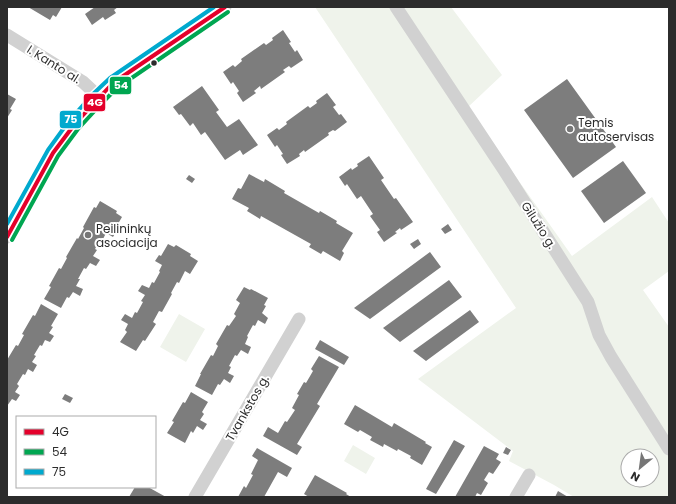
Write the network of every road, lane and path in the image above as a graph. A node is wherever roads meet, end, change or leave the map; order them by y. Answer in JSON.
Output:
{"nodes":[{"id":1,"x":225,"y":7,"type":"edge"},
{"id":2,"x":396,"y":7,"type":"edge"},
{"id":3,"x":7,"y":36,"type":"edge"},
{"id":4,"x":99,"y":97,"type":"junction"},
{"id":5,"x":7,"y":237,"type":"edge"},
{"id":6,"x":299,"y":319,"type":"dead end"},
{"id":7,"x":669,"y":450,"type":"edge"},
{"id":8,"x":529,"y":475,"type":"dead end"},
{"id":9,"x":195,"y":497,"type":"edge"},
{"id":10,"x":516,"y":497,"type":"edge"}],
"edges":[{"from":1,"to":4,"type":"street"},
{"from":2,"to":7,"type":"street","name":"Gilužio g."},
{"from":3,"to":4,"type":"street","name":"I. Kanto al."},
{"from":4,"to":5,"type":"street"},
{"from":6,"to":9,"type":"street","name":"Tvankstos g."},
{"from":8,"to":10,"type":"street"}]}
